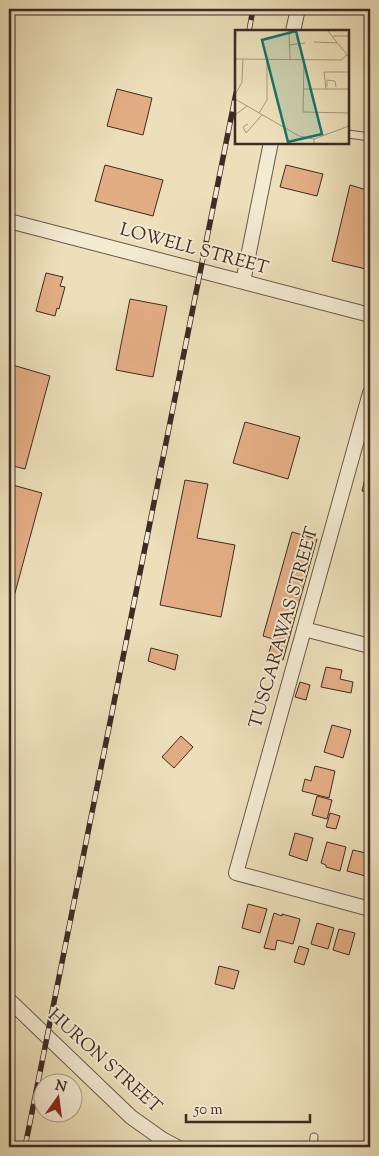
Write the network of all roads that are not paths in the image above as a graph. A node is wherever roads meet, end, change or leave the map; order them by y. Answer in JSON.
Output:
{"nodes":[{"id":1,"x":298,"y":9,"type":"edge"},
{"id":2,"x":293,"y":30,"type":"edge"},
{"id":3,"x":349,"y":134,"type":"edge"},
{"id":4,"x":370,"y":137,"type":"edge"},
{"id":5,"x":271,"y":144,"type":"edge"},
{"id":6,"x":9,"y":221,"type":"edge"},
{"id":7,"x":243,"y":282,"type":"junction"},
{"id":8,"x":370,"y":315,"type":"edge"},
{"id":9,"x":370,"y":393,"type":"edge"},
{"id":10,"x":304,"y":629,"type":"junction"},
{"id":11,"x":370,"y":646,"type":"edge"},
{"id":12,"x":370,"y":909,"type":"edge"},
{"id":13,"x":9,"y":1000,"type":"edge"},
{"id":14,"x":314,"y":1137,"type":"dead end"},
{"id":15,"x":159,"y":1143,"type":"edge"},
{"id":16,"x":177,"y":1147,"type":"edge"},
{"id":17,"x":314,"y":1147,"type":"edge"}],
"edges":[{"from":1,"to":2,"type":"street"},
{"from":3,"to":4,"type":"lane"},
{"from":5,"to":7,"type":"street"},
{"from":6,"to":7,"type":"street","name":"LOWELL STREET"},
{"from":7,"to":8,"type":"street","name":"LOWELL STREET"},
{"from":9,"to":10,"type":"street","name":"TUSCARAWAS STREET"},
{"from":10,"to":11,"type":"street"},
{"from":10,"to":12,"type":"street","name":"TUSCARAWAS STREET"},
{"from":13,"to":15,"type":"street","name":"HURON STREET"},
{"from":14,"to":17,"type":"lane"},
{"from":15,"to":16,"type":"street","name":"HURON STREET"}]}
